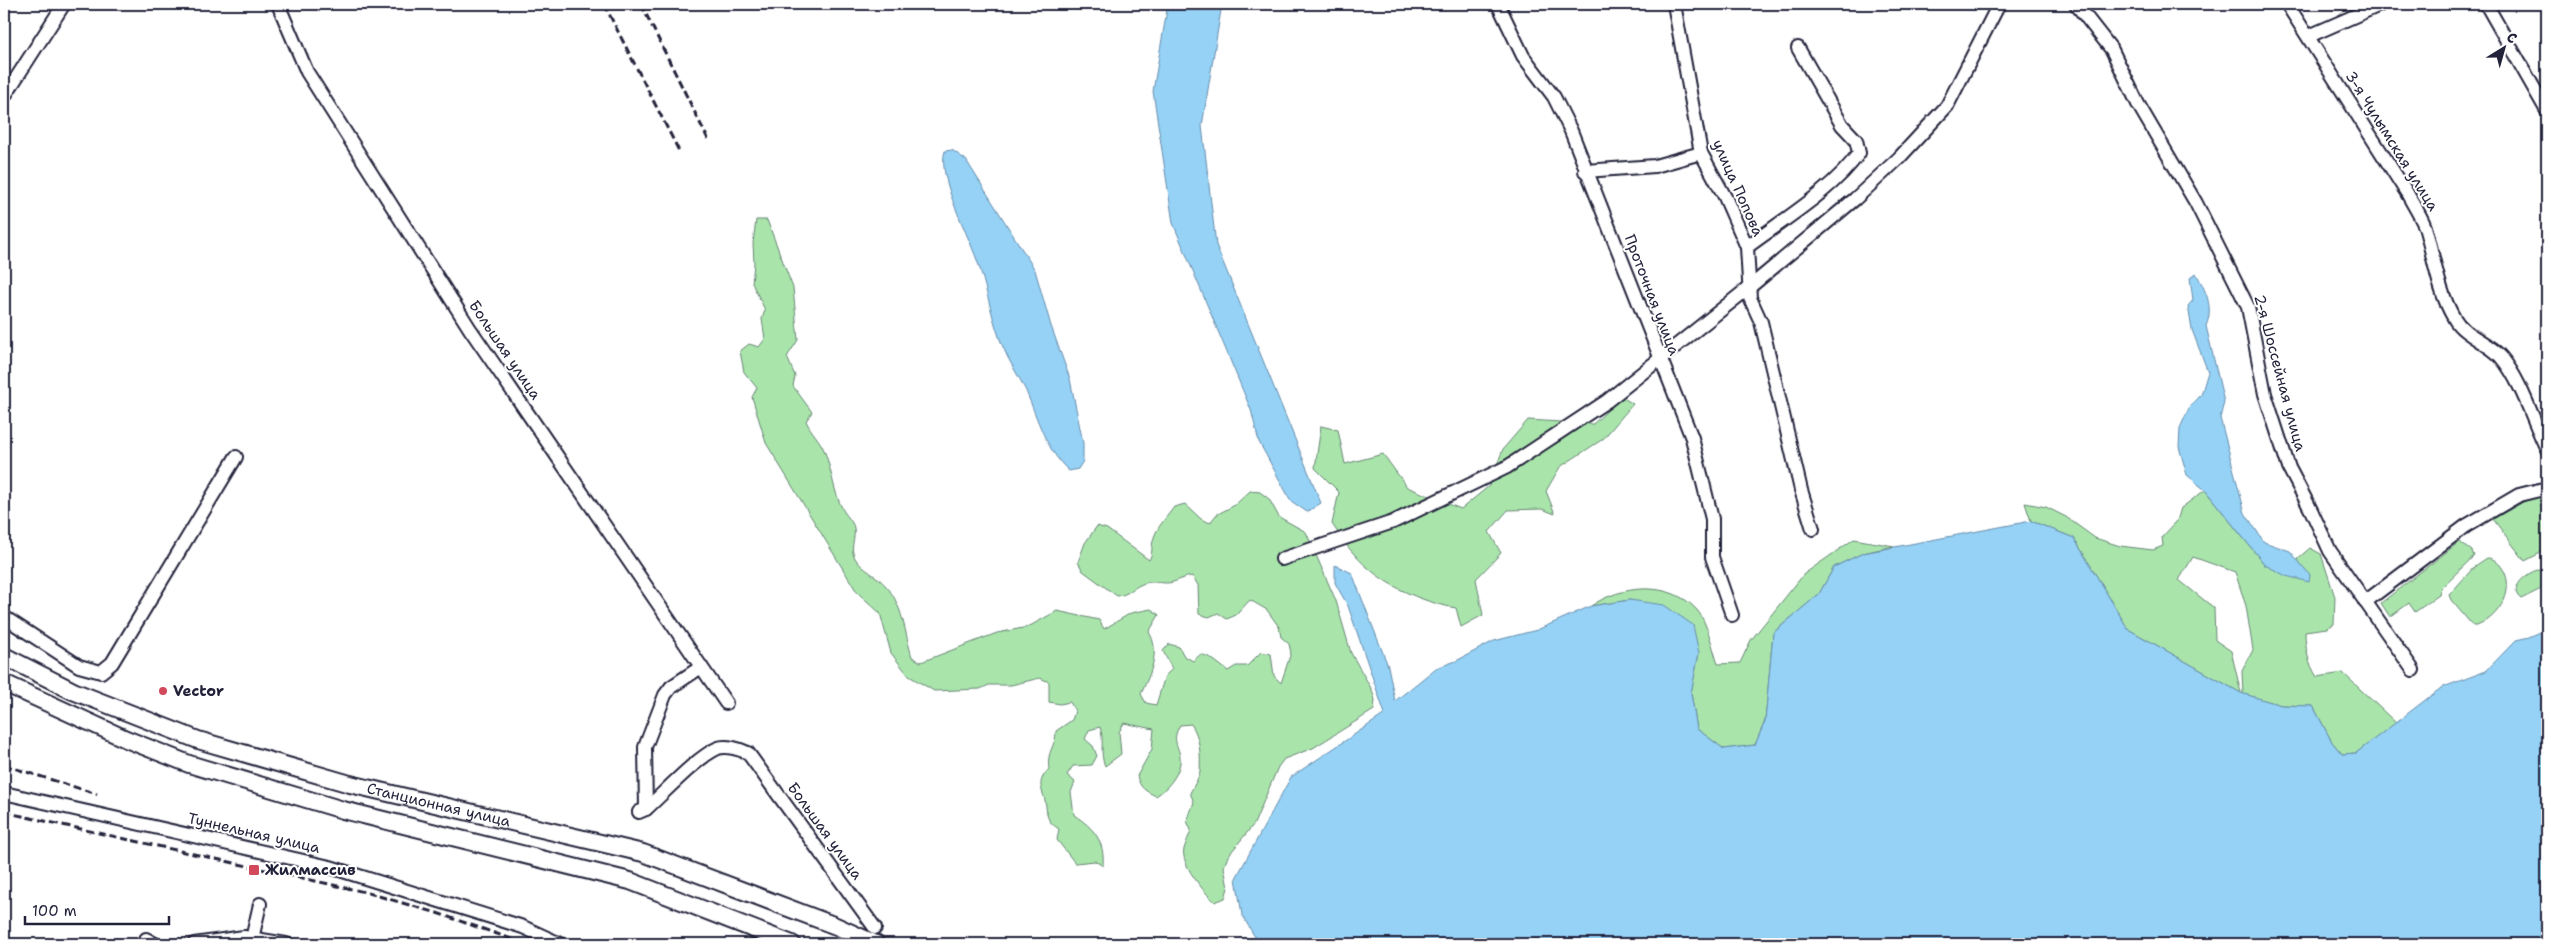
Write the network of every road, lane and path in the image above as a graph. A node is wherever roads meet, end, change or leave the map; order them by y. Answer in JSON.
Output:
{"nodes":[{"id":1,"x":64,"y":4,"type":"edge"},
{"id":2,"x":278,"y":4,"type":"edge"},
{"id":3,"x":1498,"y":4,"type":"edge"},
{"id":4,"x":1674,"y":4,"type":"edge"},
{"id":5,"x":1999,"y":4,"type":"edge"},
{"id":6,"x":2076,"y":4,"type":"edge"},
{"id":7,"x":2287,"y":4,"type":"edge"},
{"id":8,"x":2382,"y":4,"type":"edge"},
{"id":9,"x":2486,"y":4,"type":"edge"},
{"id":10,"x":2309,"y":36,"type":"junction"},
{"id":11,"x":1798,"y":48,"type":"dead end"},
{"id":12,"x":4,"y":97,"type":"edge"},
{"id":13,"x":2547,"y":111,"type":"edge"},
{"id":14,"x":1701,"y":153,"type":"junction"},
{"id":15,"x":1585,"y":171,"type":"junction"},
{"id":16,"x":1747,"y":247,"type":"junction"},
{"id":17,"x":1751,"y":286,"type":"junction"},
{"id":18,"x":1660,"y":359,"type":"junction"},
{"id":19,"x":2547,"y":449,"type":"edge"},
{"id":20,"x":236,"y":457,"type":"dead end"},
{"id":21,"x":2547,"y":488,"type":"edge"},
{"id":22,"x":1813,"y":529,"type":"dead end"},
{"id":23,"x":1282,"y":560,"type":"dead end"},
{"id":24,"x":2365,"y":602,"type":"junction"},
{"id":25,"x":1732,"y":615,"type":"dead end"},
{"id":26,"x":4,"y":617,"type":"edge"},
{"id":27,"x":4,"y":656,"type":"edge"},
{"id":28,"x":701,"y":667,"type":"junction"},
{"id":29,"x":2413,"y":670,"type":"dead end"},
{"id":30,"x":4,"y":683,"type":"edge"},
{"id":31,"x":726,"y":703,"type":"dead end"},
{"id":32,"x":4,"y":793,"type":"edge"},
{"id":33,"x":260,"y":904,"type":"dead end"},
{"id":34,"x":876,"y":936,"type":"edge"},
{"id":35,"x":252,"y":939,"type":"junction"},
{"id":36,"x":143,"y":944,"type":"edge"},
{"id":37,"x":155,"y":944,"type":"edge"},
{"id":38,"x":194,"y":944,"type":"edge"},
{"id":39,"x":286,"y":944,"type":"edge"},
{"id":40,"x":560,"y":944,"type":"edge"},
{"id":41,"x":792,"y":944,"type":"edge"}],
"edges":[{"from":1,"to":12,"type":"street"},
{"from":2,"to":28,"type":"street","name":"Большая улица"},
{"from":3,"to":15,"type":"street","name":"Проточная улица"},
{"from":4,"to":14,"type":"street","name":"улица Попова"},
{"from":5,"to":17,"type":"street"},
{"from":6,"to":24,"type":"street","name":"2-я Шоссейная улица"},
{"from":7,"to":10,"type":"street","name":"3-я Чулымская улица"},
{"from":8,"to":10,"type":"street"},
{"from":9,"to":13,"type":"street"},
{"from":10,"to":19,"type":"street","name":"3-я Чулымская улица"},
{"from":11,"to":16,"type":"street"},
{"from":14,"to":15,"type":"street"},
{"from":14,"to":16,"type":"street","name":"улица Попова"},
{"from":15,"to":18,"type":"street","name":"Проточная улица"},
{"from":16,"to":17,"type":"street","name":"улица Попова"},
{"from":17,"to":18,"type":"street"},
{"from":17,"to":22,"type":"street","name":"улица Попова"},
{"from":18,"to":23,"type":"street"},
{"from":18,"to":25,"type":"street","name":"Проточная улица"},
{"from":20,"to":26,"type":"street"},
{"from":21,"to":24,"type":"street"},
{"from":24,"to":29,"type":"street","name":"2-я Шоссейная улица"},
{"from":27,"to":34,"type":"main road","name":"Станционная улица"},
{"from":28,"to":31,"type":"street","name":"Большая улица"},
{"from":28,"to":34,"type":"street","name":"Большая улица"},
{"from":30,"to":41,"type":"main road","name":"Станционная улица"},
{"from":32,"to":40,"type":"street","name":"Туннельная улица"},
{"from":33,"to":35,"type":"street"},
{"from":35,"to":38,"type":"street"},
{"from":35,"to":39,"type":"street"},
{"from":36,"to":37,"type":"street"}]}
